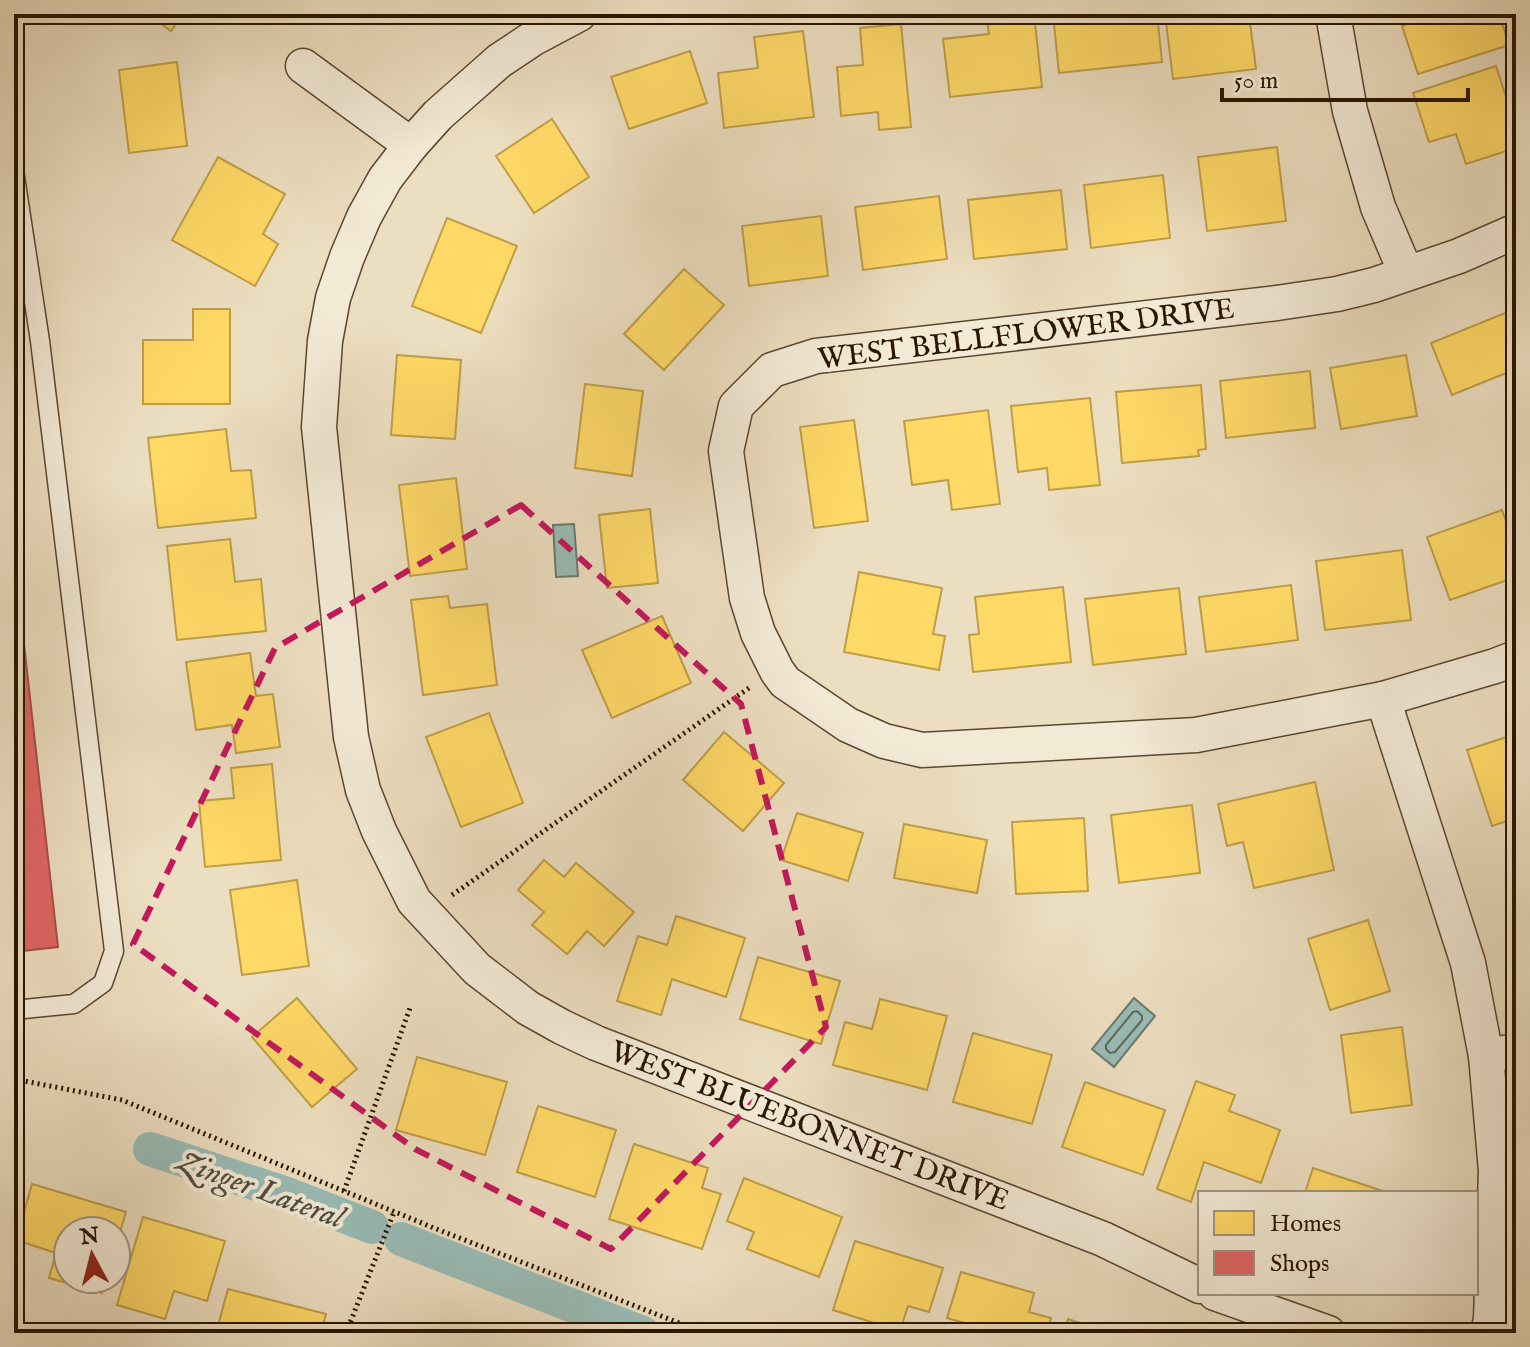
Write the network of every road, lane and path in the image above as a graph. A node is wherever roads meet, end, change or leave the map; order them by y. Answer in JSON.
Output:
{"nodes":[{"id":1,"x":579,"y":14,"type":"edge"},
{"id":2,"x":1333,"y":14,"type":"edge"},
{"id":3,"x":303,"y":66,"type":"dead end"},
{"id":4,"x":411,"y":145,"type":"junction"},
{"id":5,"x":14,"y":170,"type":"edge"},
{"id":6,"x":1516,"y":231,"type":"edge"},
{"id":7,"x":1406,"y":273,"type":"junction"},
{"id":8,"x":1516,"y":658,"type":"edge"},
{"id":9,"x":753,"y":685,"type":"dead end"},
{"id":10,"x":1383,"y":699,"type":"junction"},
{"id":11,"x":442,"y":916,"type":"junction"},
{"id":12,"x":410,"y":1008,"type":"dead end"},
{"id":13,"x":14,"y":1010,"type":"edge"},
{"id":14,"x":1501,"y":1054,"type":"edge"},
{"id":15,"x":14,"y":1079,"type":"edge"},
{"id":16,"x":344,"y":1191,"type":"junction"},
{"id":17,"x":394,"y":1212,"type":"junction"},
{"id":18,"x":1198,"y":1285,"type":"edge"},
{"id":19,"x":1221,"y":1295,"type":"edge"},
{"id":20,"x":346,"y":1333,"type":"edge"},
{"id":21,"x":705,"y":1333,"type":"edge"},
{"id":22,"x":1328,"y":1333,"type":"edge"},
{"id":23,"x":1488,"y":1333,"type":"edge"}],
"edges":[{"from":1,"to":4,"type":"street","name":"WEST BLUEBONNET DRIVE"},
{"from":2,"to":7,"type":"street"},
{"from":3,"to":4,"type":"street"},
{"from":4,"to":11,"type":"street","name":"WEST BLUEBONNET DRIVE"},
{"from":5,"to":13,"type":"lane"},
{"from":6,"to":7,"type":"street","name":"WEST BELLFLOWER DRIVE"},
{"from":7,"to":10,"type":"street","name":"WEST BELLFLOWER DRIVE"},
{"from":8,"to":10,"type":"street","name":"WEST BELLFLOWER DRIVE"},
{"from":9,"to":11,"type":"path"},
{"from":10,"to":14,"type":"street"},
{"from":11,"to":18,"type":"street","name":"WEST BLUEBONNET DRIVE"},
{"from":12,"to":16,"type":"path"},
{"from":14,"to":23,"type":"street"},
{"from":15,"to":16,"type":"path"},
{"from":16,"to":17,"type":"path"},
{"from":17,"to":20,"type":"path"},
{"from":17,"to":21,"type":"path"},
{"from":19,"to":22,"type":"street"}]}
